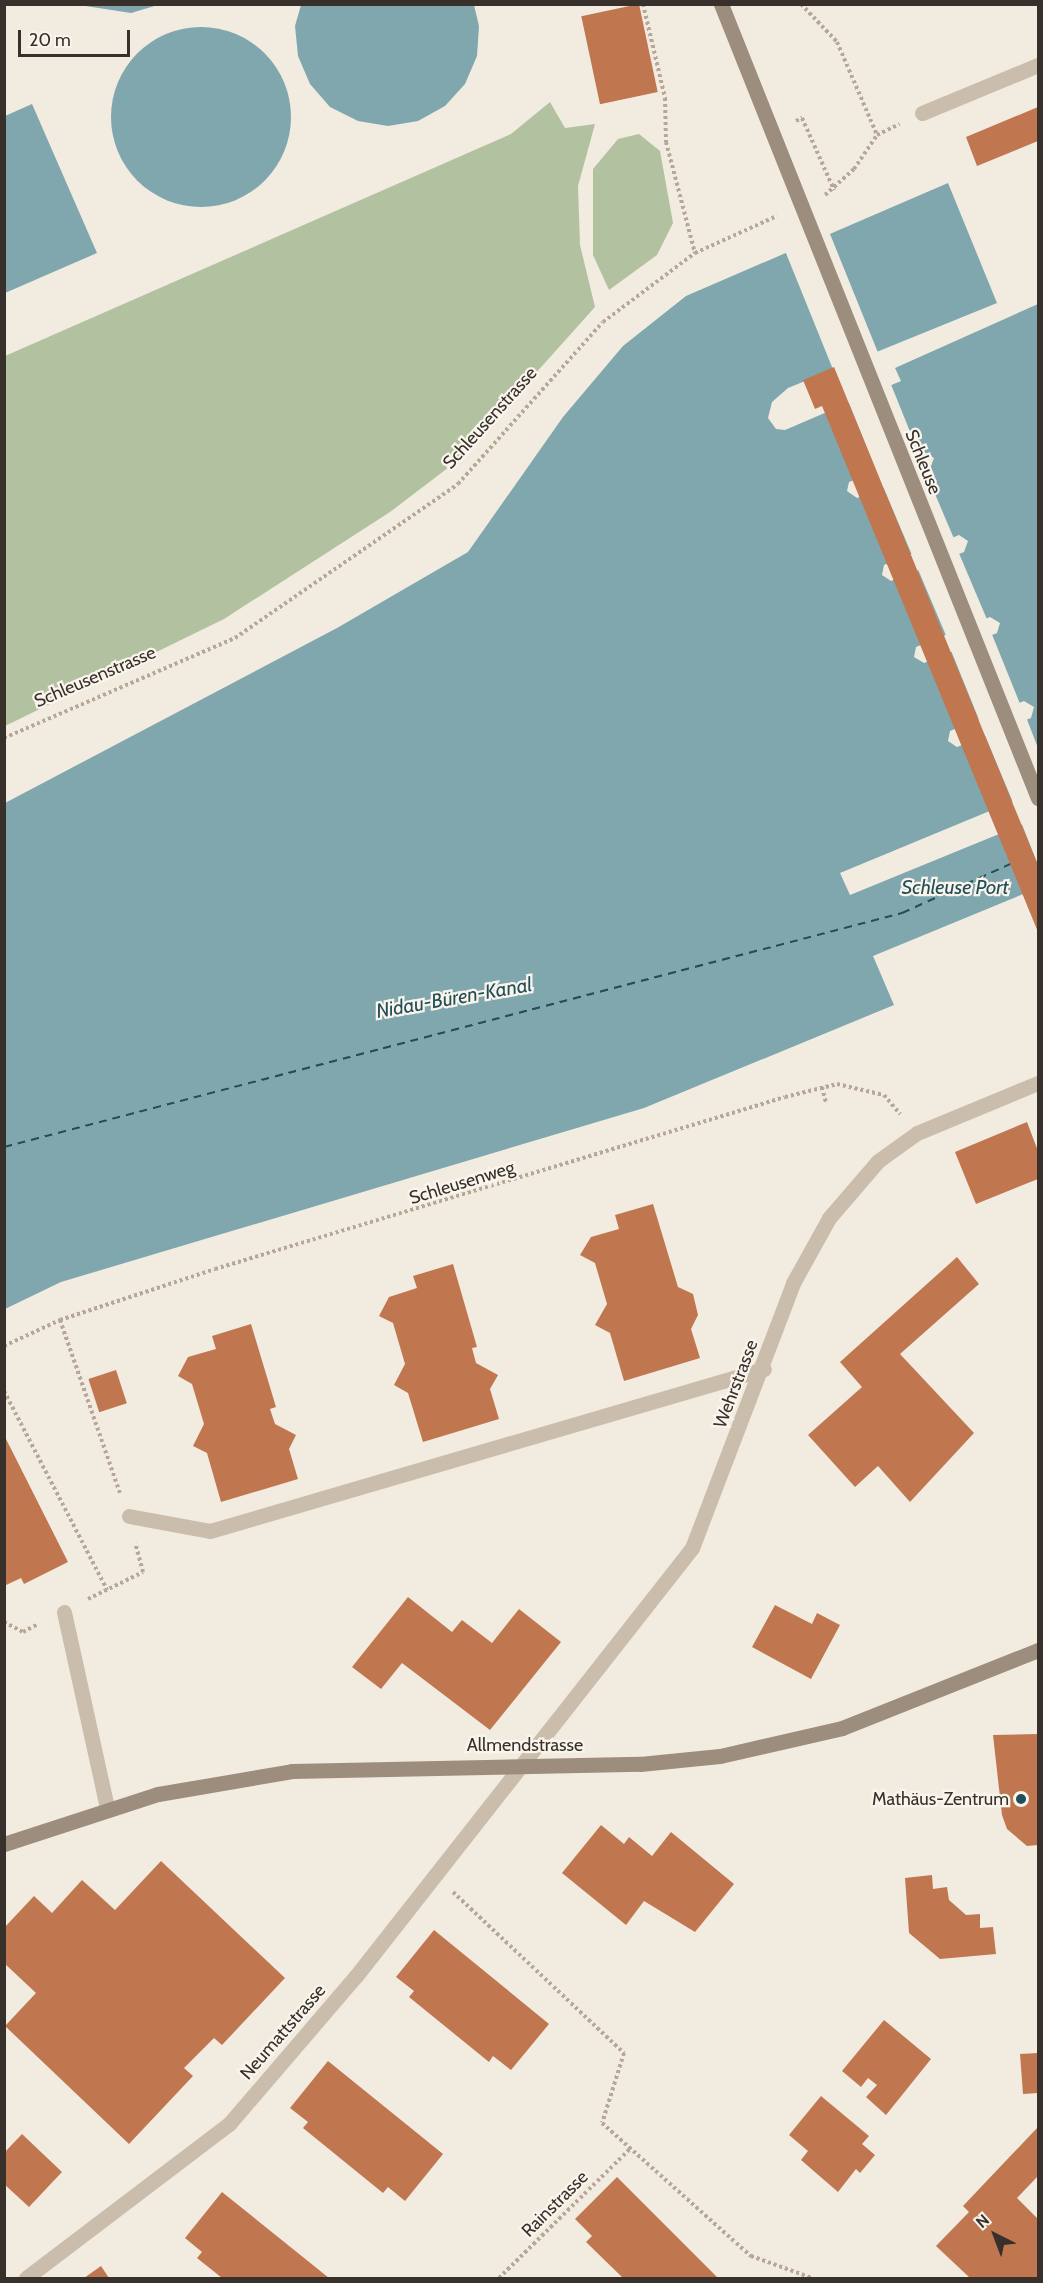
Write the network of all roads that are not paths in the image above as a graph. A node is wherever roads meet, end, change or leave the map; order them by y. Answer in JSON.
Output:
{"nodes":[{"id":1,"x":721,"y":4,"type":"edge"},
{"id":2,"x":1038,"y":64,"type":"edge"},
{"id":3,"x":922,"y":113,"type":"dead end"},
{"id":4,"x":1038,"y":798,"type":"edge"},
{"id":5,"x":1038,"y":1083,"type":"edge"},
{"id":6,"x":764,"y":1369,"type":"junction"},
{"id":7,"x":129,"y":1516,"type":"road end"},
{"id":8,"x":64,"y":1612,"type":"road end"},
{"id":9,"x":1038,"y":1650,"type":"edge"},
{"id":10,"x":524,"y":1763,"type":"junction"},
{"id":11,"x":107,"y":1808,"type":"junction"},
{"id":12,"x":4,"y":1844,"type":"edge"},
{"id":13,"x":26,"y":2278,"type":"edge"}],
"edges":[{"from":1,"to":4,"type":"main road","name":"Schleuse"},
{"from":2,"to":3,"type":"street"},
{"from":5,"to":6,"type":"street","name":"Wehrstrasse"},
{"from":6,"to":7,"type":"street"},
{"from":6,"to":10,"type":"street","name":"Wehrstrasse"},
{"from":8,"to":11,"type":"street"},
{"from":9,"to":10,"type":"main road","name":"Allmendstrasse"},
{"from":10,"to":11,"type":"main road","name":"Allmendstrasse"},
{"from":10,"to":13,"type":"street","name":"Neumattstrasse"},
{"from":11,"to":12,"type":"main road","name":"Allmendstrasse"}]}
